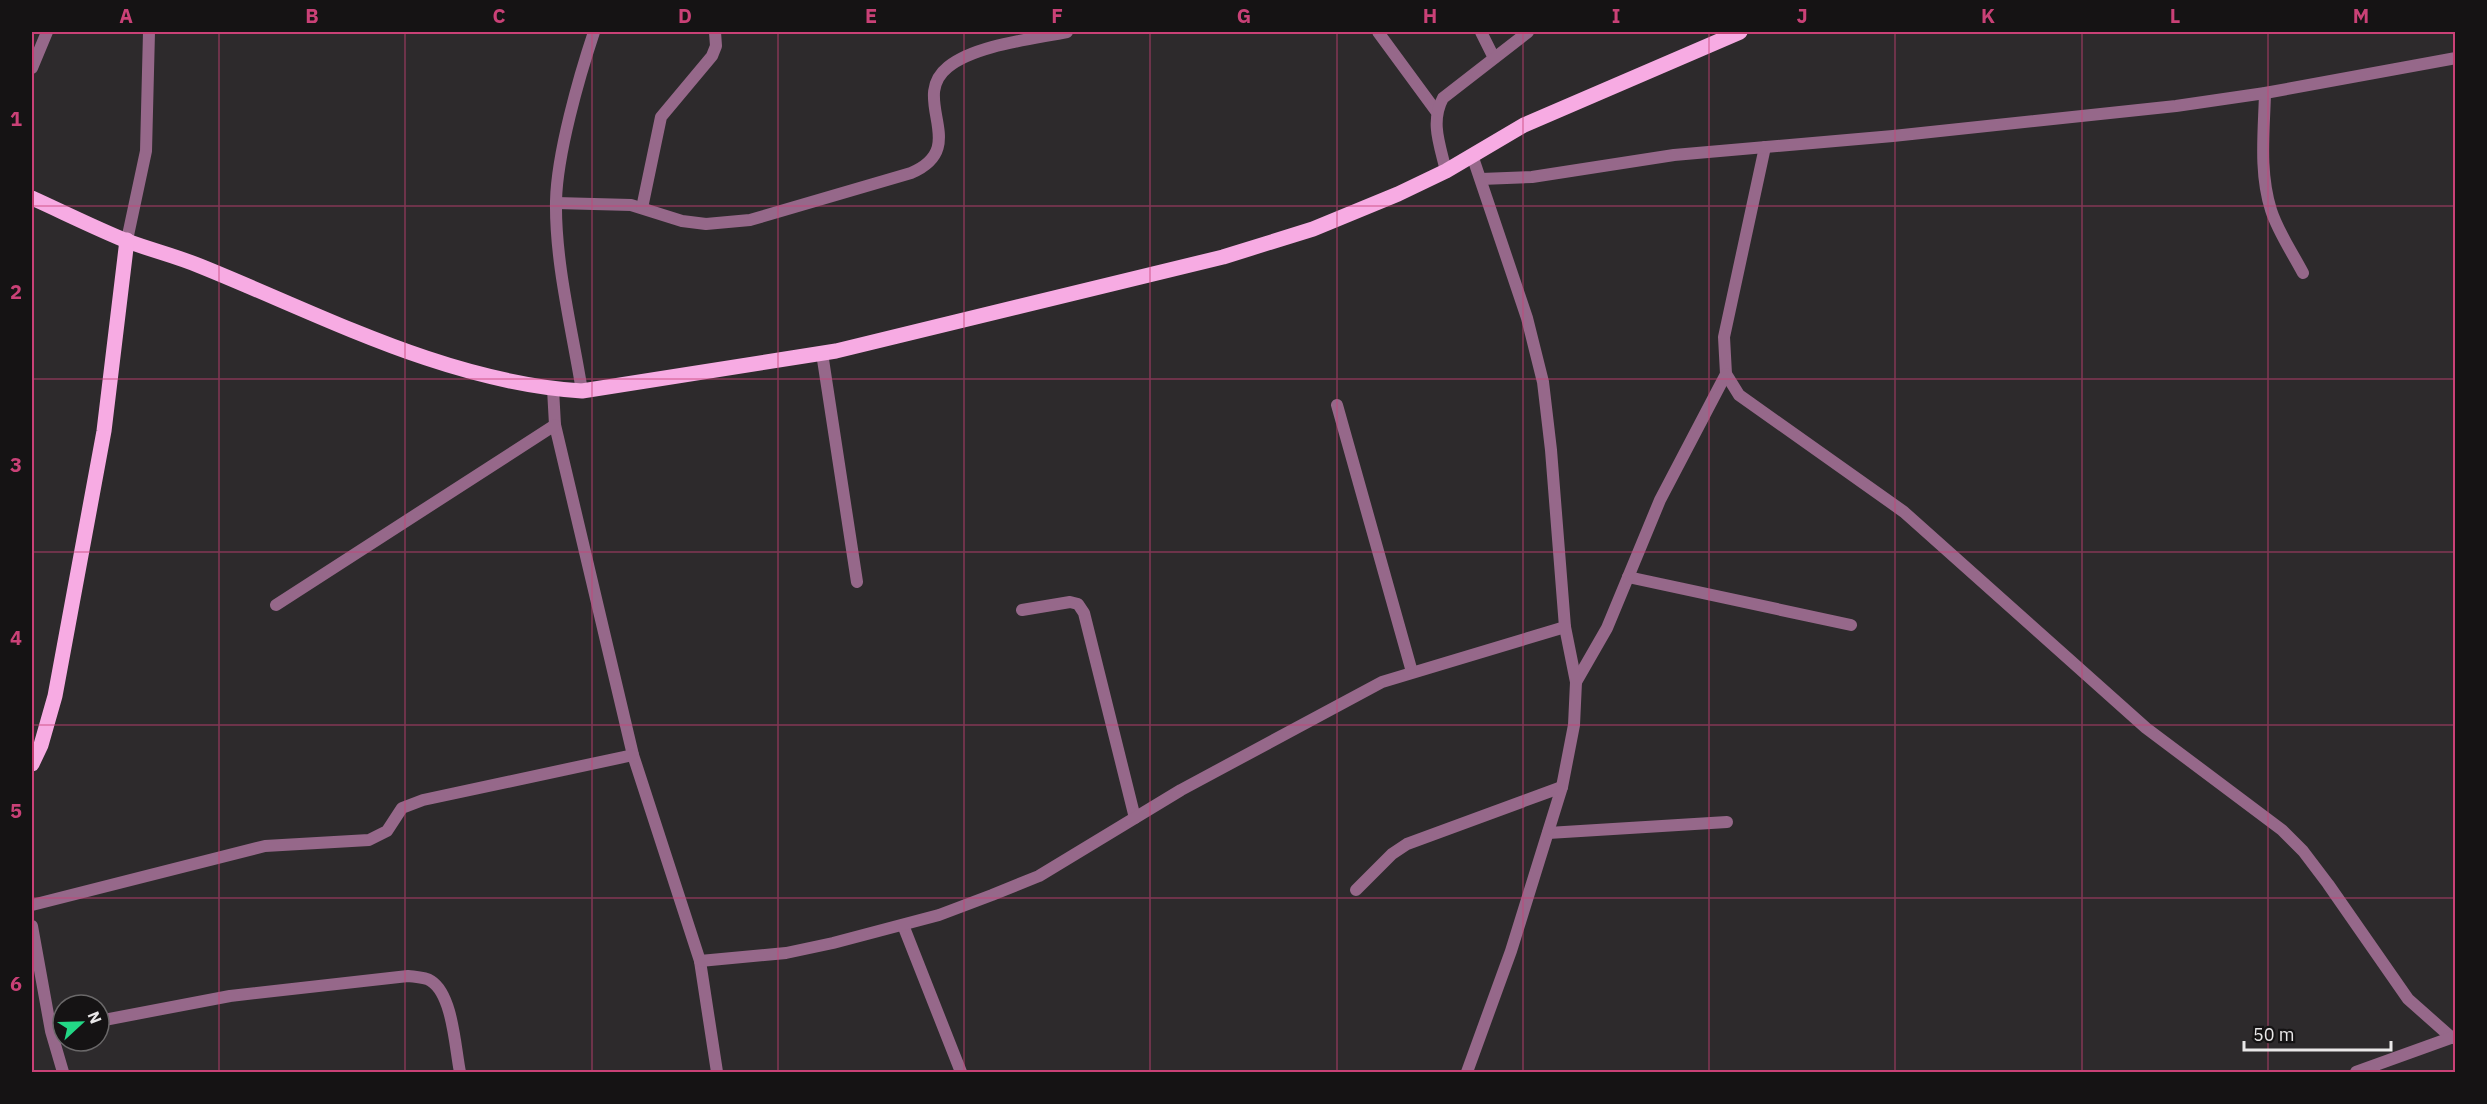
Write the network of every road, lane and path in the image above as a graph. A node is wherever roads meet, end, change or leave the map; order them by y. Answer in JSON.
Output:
{"nodes":[{"id":1,"x":46,"y":32,"type":"edge"},
{"id":2,"x":149,"y":32,"type":"edge"},
{"id":3,"x":594,"y":32,"type":"edge"},
{"id":4,"x":715,"y":32,"type":"edge"},
{"id":5,"x":1067,"y":32,"type":"edge"},
{"id":6,"x":1377,"y":32,"type":"edge"},
{"id":7,"x":1480,"y":32,"type":"edge"},
{"id":8,"x":1528,"y":32,"type":"edge"},
{"id":9,"x":1740,"y":32,"type":"edge"},
{"id":10,"x":1494,"y":58,"type":"junction"},
{"id":11,"x":2456,"y":58,"type":"edge"},
{"id":12,"x":32,"y":68,"type":"edge"},
{"id":13,"x":2265,"y":93,"type":"junction"},
{"id":14,"x":1436,"y":111,"type":"junction"},
{"id":15,"x":1765,"y":147,"type":"junction"},
{"id":16,"x":1472,"y":156,"type":"junction"},
{"id":17,"x":1446,"y":171,"type":"junction"},
{"id":18,"x":1481,"y":179,"type":"junction"},
{"id":19,"x":32,"y":198,"type":"edge"},
{"id":20,"x":556,"y":202,"type":"junction"},
{"id":21,"x":642,"y":208,"type":"junction"},
{"id":22,"x":127,"y":240,"type":"junction"},
{"id":23,"x":2303,"y":273,"type":"dead end"},
{"id":24,"x":822,"y":353,"type":"junction"},
{"id":25,"x":1726,"y":374,"type":"junction"},
{"id":26,"x":553,"y":389,"type":"junction"},
{"id":27,"x":582,"y":391,"type":"junction"},
{"id":28,"x":1337,"y":405,"type":"dead end"},
{"id":29,"x":555,"y":425,"type":"junction"},
{"id":30,"x":1628,"y":577,"type":"junction"},
{"id":31,"x":857,"y":582,"type":"dead end"},
{"id":32,"x":276,"y":605,"type":"dead end"},
{"id":33,"x":1022,"y":610,"type":"dead end"},
{"id":34,"x":1851,"y":625,"type":"dead end"},
{"id":35,"x":1565,"y":627,"type":"junction"},
{"id":36,"x":1412,"y":672,"type":"junction"},
{"id":37,"x":1576,"y":682,"type":"junction"},
{"id":38,"x":633,"y":755,"type":"junction"},
{"id":39,"x":32,"y":764,"type":"edge"},
{"id":40,"x":1562,"y":787,"type":"junction"},
{"id":41,"x":1135,"y":818,"type":"junction"},
{"id":42,"x":1727,"y":822,"type":"dead end"},
{"id":43,"x":1548,"y":833,"type":"junction"},
{"id":44,"x":1356,"y":890,"type":"dead end"},
{"id":45,"x":32,"y":905,"type":"edge"},
{"id":46,"x":903,"y":925,"type":"junction"},
{"id":47,"x":32,"y":926,"type":"edge"},
{"id":48,"x":700,"y":961,"type":"junction"},
{"id":49,"x":51,"y":1004,"type":"edge"},
{"id":50,"x":111,"y":1019,"type":"edge"},
{"id":51,"x":2454,"y":1037,"type":"edge"},
{"id":52,"x":60,"y":1053,"type":"edge"},
{"id":53,"x":63,"y":1072,"type":"edge"},
{"id":54,"x":460,"y":1072,"type":"edge"},
{"id":55,"x":717,"y":1072,"type":"edge"},
{"id":56,"x":961,"y":1072,"type":"edge"},
{"id":57,"x":1467,"y":1072,"type":"edge"},
{"id":58,"x":2356,"y":1072,"type":"edge"}],
"edges":[{"from":1,"to":12,"type":"street"},
{"from":2,"to":22,"type":"street"},
{"from":3,"to":20,"type":"street"},
{"from":4,"to":21,"type":"street"},
{"from":5,"to":21,"type":"street"},
{"from":6,"to":14,"type":"street"},
{"from":7,"to":10,"type":"street"},
{"from":8,"to":10,"type":"street"},
{"from":9,"to":16,"type":"main road"},
{"from":10,"to":14,"type":"street"},
{"from":11,"to":13,"type":"street"},
{"from":13,"to":15,"type":"street"},
{"from":13,"to":23,"type":"street"},
{"from":14,"to":17,"type":"street"},
{"from":15,"to":18,"type":"street"},
{"from":15,"to":25,"type":"street"},
{"from":16,"to":17,"type":"main road"},
{"from":16,"to":18,"type":"street"},
{"from":17,"to":24,"type":"main road"},
{"from":18,"to":35,"type":"street"},
{"from":19,"to":22,"type":"main road"},
{"from":20,"to":21,"type":"street"},
{"from":20,"to":27,"type":"street"},
{"from":22,"to":26,"type":"main road"},
{"from":22,"to":39,"type":"main road"},
{"from":24,"to":27,"type":"main road"},
{"from":24,"to":31,"type":"street"},
{"from":25,"to":30,"type":"street"},
{"from":25,"to":51,"type":"street"},
{"from":26,"to":27,"type":"main road"},
{"from":26,"to":29,"type":"street"},
{"from":28,"to":36,"type":"street"},
{"from":29,"to":32,"type":"street"},
{"from":29,"to":38,"type":"street"},
{"from":30,"to":34,"type":"street"},
{"from":30,"to":37,"type":"street"},
{"from":33,"to":41,"type":"street"},
{"from":35,"to":36,"type":"street"},
{"from":35,"to":37,"type":"street"},
{"from":36,"to":41,"type":"street"},
{"from":37,"to":40,"type":"street"},
{"from":38,"to":45,"type":"street"},
{"from":38,"to":48,"type":"street"},
{"from":40,"to":43,"type":"street"},
{"from":40,"to":44,"type":"street"},
{"from":41,"to":46,"type":"street"},
{"from":42,"to":43,"type":"street"},
{"from":43,"to":57,"type":"street"},
{"from":46,"to":48,"type":"street"},
{"from":46,"to":56,"type":"street"},
{"from":47,"to":49,"type":"street"},
{"from":48,"to":55,"type":"street"},
{"from":50,"to":54,"type":"street"},
{"from":51,"to":58,"type":"street"},
{"from":52,"to":53,"type":"street"}]}
